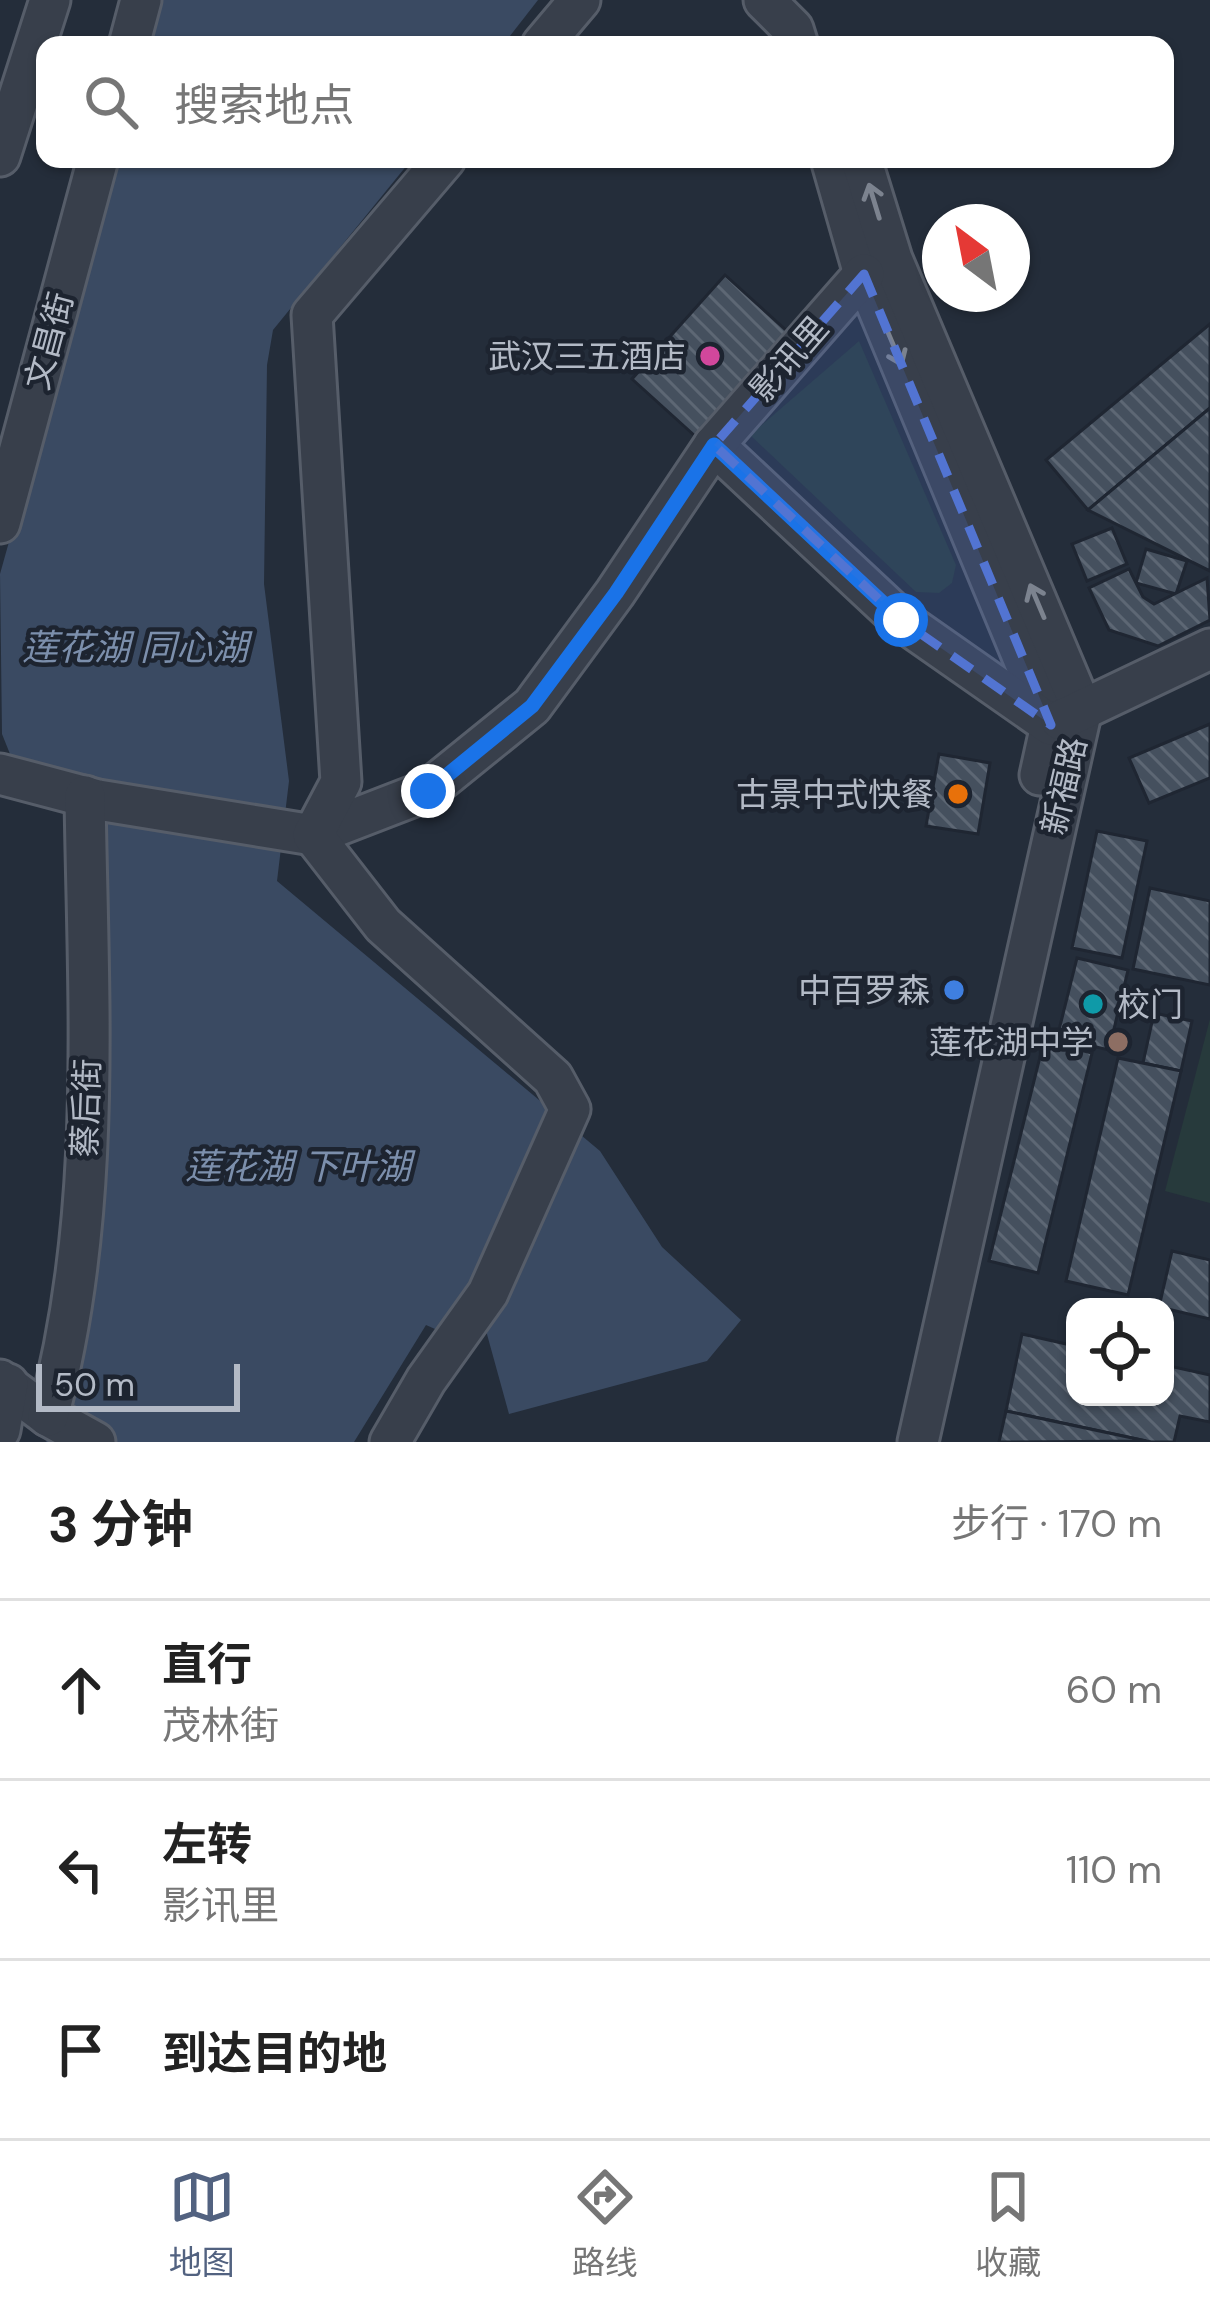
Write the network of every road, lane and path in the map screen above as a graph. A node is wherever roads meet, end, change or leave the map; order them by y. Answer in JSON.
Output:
{"nodes":[{"id":1,"x":50,"y":0,"type":"edge"},
{"id":2,"x":141,"y":0,"type":"edge"},
{"id":3,"x":580,"y":0,"type":"edge"},
{"id":4,"x":764,"y":0,"type":"edge"},
{"id":5,"x":795,"y":0,"type":"edge"},
{"id":6,"x":38,"y":36,"type":"edge"},
{"id":7,"x":131,"y":36,"type":"edge"},
{"id":8,"x":550,"y":36,"type":"edge"},
{"id":9,"x":795,"y":36,"type":"edge"},
{"id":10,"x":823,"y":36,"type":"edge"},
{"id":11,"x":36,"y":44,"type":"edge"},
{"id":12,"x":0,"y":156,"type":"edge"},
{"id":13,"x":96,"y":168,"type":"edge"},
{"id":14,"x":437,"y":168,"type":"edge"},
{"id":15,"x":834,"y":168,"type":"edge"},
{"id":16,"x":864,"y":168,"type":"edge"},
{"id":17,"x":864,"y":274,"type":"junction"},
{"id":18,"x":714,"y":445,"type":"junction"},
{"id":19,"x":0,"y":524,"type":"edge"},
{"id":20,"x":1210,"y":650,"type":"edge"},
{"id":21,"x":1067,"y":717,"type":"junction"},
{"id":22,"x":0,"y":774,"type":"edge"},
{"id":23,"x":91,"y":798,"type":"junction"},
{"id":24,"x":313,"y":835,"type":"junction"},
{"id":25,"x":4,"y":1382,"type":"edge"},
{"id":26,"x":48,"y":1417,"type":"junction"},
{"id":27,"x":0,"y":1430,"type":"edge"},
{"id":28,"x":95,"y":1442,"type":"edge"},
{"id":29,"x":390,"y":1442,"type":"edge"},
{"id":30,"x":893,"y":1442,"type":"edge"},
{"id":31,"x":918,"y":1442,"type":"edge"}],
"edges":[{"from":1,"to":6,"type":"street"},
{"from":2,"to":7,"type":"street"},
{"from":3,"to":8,"type":"street"},
{"from":4,"to":9,"type":"street"},
{"from":5,"to":10,"type":"street"},
{"from":11,"to":12,"type":"street"},
{"from":13,"to":19,"type":"street","name":"文昌街"},
{"from":14,"to":24,"type":"street"},
{"from":15,"to":17,"type":"street","name":"新福路"},
{"from":21,"to":16,"type":"street","name":"新福路","one_way":true},
{"from":17,"to":18,"type":"street","name":"影讯里"},
{"from":17,"to":21,"type":"street","name":"新福路","one_way":true},
{"from":18,"to":21,"type":"street"},
{"from":18,"to":24,"type":"street","name":"影讯里"},
{"from":20,"to":21,"type":"street"},
{"from":21,"to":30,"type":"street","name":"新福路"},
{"from":21,"to":31,"type":"street","name":"新福路"},
{"from":22,"to":23,"type":"street"},
{"from":23,"to":24,"type":"street"},
{"from":23,"to":26,"type":"street","name":"蔡后街"},
{"from":24,"to":29,"type":"street"},
{"from":25,"to":26,"type":"street"},
{"from":25,"to":27,"type":"street"},
{"from":26,"to":28,"type":"street"}]}
